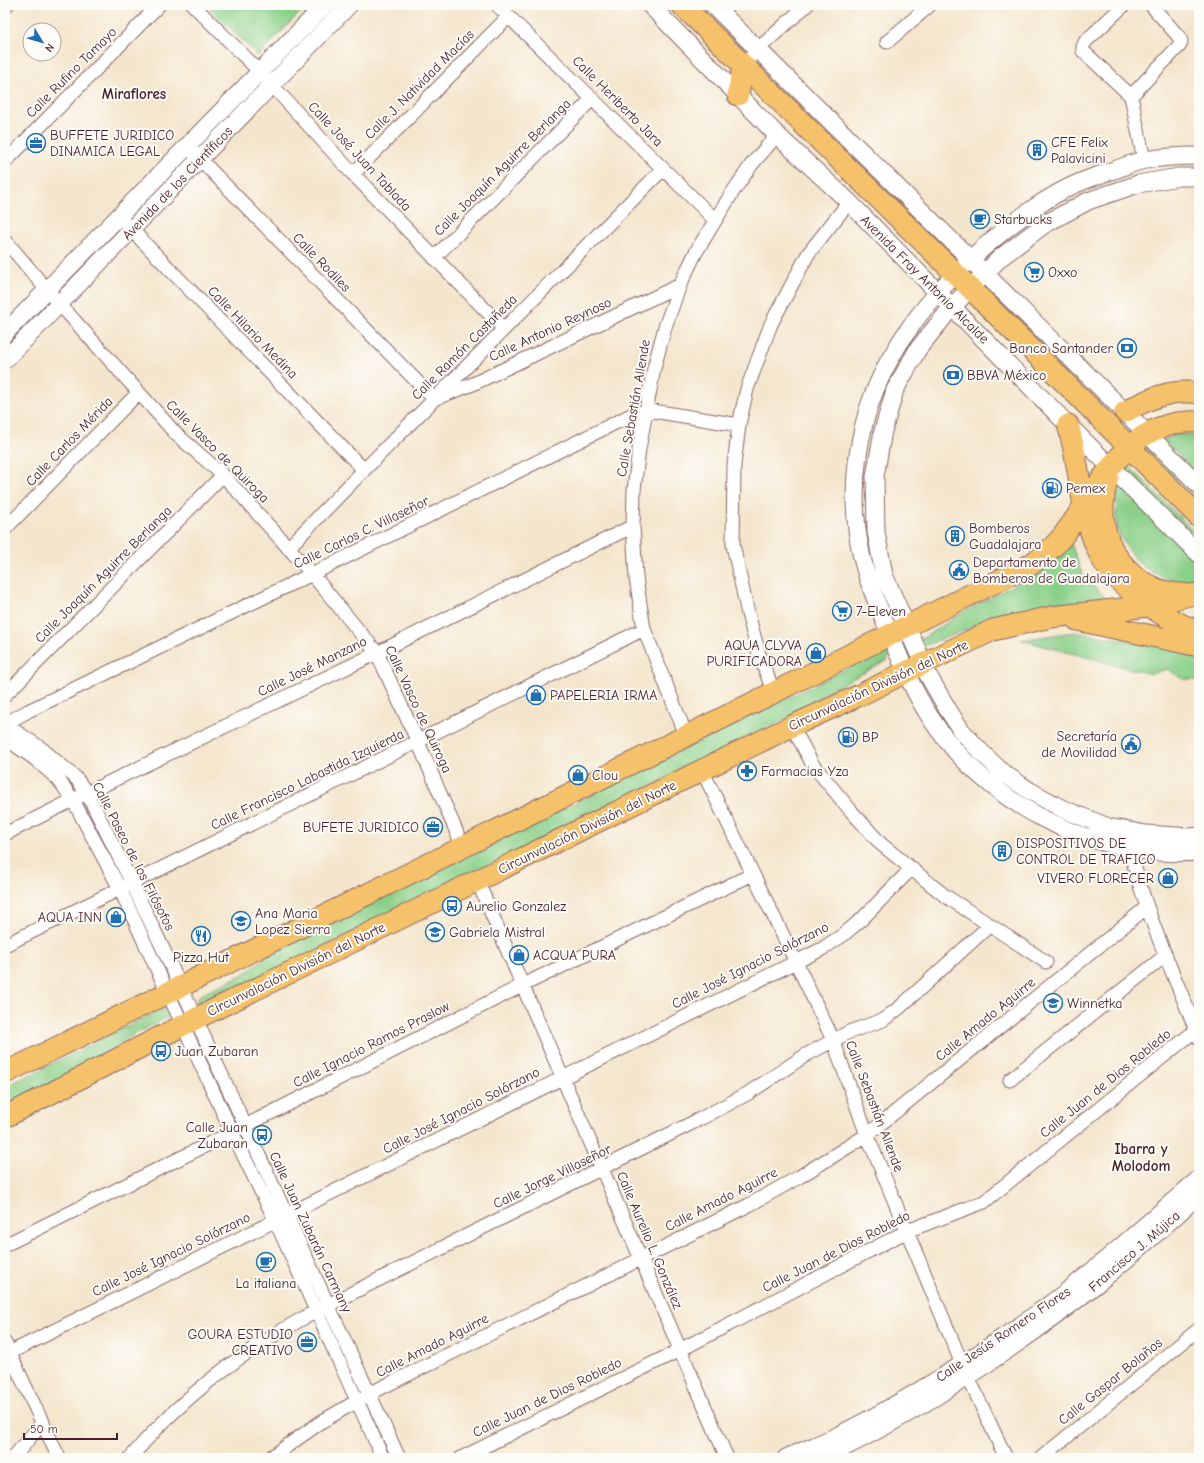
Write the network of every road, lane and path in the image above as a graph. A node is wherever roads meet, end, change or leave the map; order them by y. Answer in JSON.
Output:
{"nodes":[{"id":1,"x":7,"y":5,"type":"edge"},
{"id":2,"x":159,"y":5,"type":"edge"},
{"id":3,"x":192,"y":5,"type":"edge"},
{"id":4,"x":325,"y":5,"type":"edge"},
{"id":5,"x":349,"y":5,"type":"edge"},
{"id":6,"x":498,"y":5,"type":"edge"},
{"id":7,"x":650,"y":5,"type":"edge"},
{"id":8,"x":682,"y":5,"type":"edge"},
{"id":9,"x":713,"y":5,"type":"edge"},
{"id":10,"x":807,"y":5,"type":"edge"},
{"id":11,"x":930,"y":5,"type":"edge"},
{"id":12,"x":1124,"y":5,"type":"edge"},
{"id":13,"x":1151,"y":5,"type":"edge"},
{"id":14,"x":5,"y":7,"type":"edge"},
{"id":15,"x":509,"y":16,"type":"junction"},
{"id":16,"x":887,"y":42,"type":"dead end"},
{"id":17,"x":758,"y":49,"type":"junction"},
{"id":18,"x":744,"y":66,"type":"junction"},
{"id":19,"x":260,"y":72,"type":"junction"},
{"id":20,"x":272,"y":86,"type":"junction"},
{"id":21,"x":738,"y":95,"type":"junction"},
{"id":22,"x":1131,"y":96,"type":"junction"},
{"id":23,"x":592,"y":99,"type":"junction"},
{"id":24,"x":777,"y":135,"type":"junction"},
{"id":25,"x":187,"y":146,"type":"junction"},
{"id":26,"x":1199,"y":156,"type":"edge"},
{"id":27,"x":200,"y":159,"type":"junction"},
{"id":28,"x":1144,"y":160,"type":"junction"},
{"id":29,"x":5,"y":162,"type":"edge"},
{"id":30,"x":663,"y":169,"type":"junction"},
{"id":31,"x":353,"y":174,"type":"junction"},
{"id":32,"x":1199,"y":177,"type":"edge"},
{"id":33,"x":848,"y":202,"type":"junction"},
{"id":34,"x":119,"y":217,"type":"junction"},
{"id":35,"x":715,"y":220,"type":"junction"},
{"id":36,"x":132,"y":230,"type":"junction"},
{"id":37,"x":5,"y":240,"type":"edge"},
{"id":38,"x":434,"y":258,"type":"junction"},
{"id":39,"x":970,"y":259,"type":"junction"},
{"id":40,"x":985,"y":273,"type":"junction"},
{"id":41,"x":963,"y":281,"type":"junction"},
{"id":42,"x":680,"y":285,"type":"junction"},
{"id":43,"x":47,"y":290,"type":"junction"},
{"id":44,"x":938,"y":292,"type":"junction"},
{"id":45,"x":60,"y":304,"type":"junction"},
{"id":46,"x":952,"y":307,"type":"junction"},
{"id":47,"x":504,"y":329,"type":"junction"},
{"id":48,"x":5,"y":333,"type":"edge"},
{"id":49,"x":5,"y":360,"type":"edge"},
{"id":50,"x":138,"y":393,"type":"junction"},
{"id":51,"x":1199,"y":393,"type":"edge"},
{"id":52,"x":434,"y":399,"type":"junction"},
{"id":53,"x":647,"y":410,"type":"junction"},
{"id":54,"x":1125,"y":412,"type":"junction"},
{"id":55,"x":1195,"y":420,"type":"edge"},
{"id":56,"x":739,"y":425,"type":"junction"},
{"id":57,"x":1068,"y":425,"type":"junction"},
{"id":58,"x":1147,"y":433,"type":"junction"},
{"id":59,"x":1128,"y":447,"type":"junction"},
{"id":60,"x":1111,"y":467,"type":"junction"},
{"id":61,"x":364,"y":470,"type":"junction"},
{"id":62,"x":223,"y":476,"type":"junction"},
{"id":63,"x":1199,"y":485,"type":"edge"},
{"id":64,"x":1085,"y":505,"type":"junction"},
{"id":65,"x":1199,"y":517,"type":"edge"},
{"id":66,"x":633,"y":526,"type":"junction"},
{"id":67,"x":5,"y":529,"type":"edge"},
{"id":68,"x":288,"y":548,"type":"junction"},
{"id":69,"x":1199,"y":554,"type":"edge"},
{"id":70,"x":312,"y":574,"type":"junction"},
{"id":71,"x":1194,"y":594,"type":"edge"},
{"id":72,"x":1148,"y":606,"type":"junction"},
{"id":73,"x":1059,"y":616,"type":"junction"},
{"id":74,"x":644,"y":629,"type":"junction"},
{"id":75,"x":1199,"y":630,"type":"edge"},
{"id":76,"x":899,"y":631,"type":"junction"},
{"id":77,"x":1199,"y":646,"type":"edge"},
{"id":78,"x":377,"y":653,"type":"junction"},
{"id":79,"x":915,"y":668,"type":"junction"},
{"id":80,"x":774,"y":693,"type":"junction"},
{"id":81,"x":5,"y":695,"type":"edge"},
{"id":82,"x":5,"y":724,"type":"edge"},
{"id":83,"x":792,"y":726,"type":"junction"},
{"id":84,"x":686,"y":735,"type":"junction"},
{"id":85,"x":5,"y":738,"type":"edge"},
{"id":86,"x":418,"y":742,"type":"junction"},
{"id":87,"x":702,"y":770,"type":"junction"},
{"id":88,"x":87,"y":792,"type":"junction"},
{"id":89,"x":73,"y":800,"type":"junction"},
{"id":90,"x":5,"y":834,"type":"edge"},
{"id":91,"x":1199,"y":836,"type":"edge"},
{"id":92,"x":463,"y":848,"type":"junction"},
{"id":93,"x":1130,"y":849,"type":"junction"},
{"id":94,"x":1199,"y":852,"type":"edge"},
{"id":95,"x":912,"y":868,"type":"junction"},
{"id":96,"x":753,"y":874,"type":"junction"},
{"id":97,"x":477,"y":880,"type":"junction"},
{"id":98,"x":132,"y":884,"type":"junction"},
{"id":99,"x":120,"y":889,"type":"junction"},
{"id":100,"x":1147,"y":907,"type":"junction"},
{"id":101,"x":990,"y":925,"type":"junction"},
{"id":102,"x":5,"y":945,"type":"edge"},
{"id":103,"x":1166,"y":955,"type":"junction"},
{"id":104,"x":796,"y":962,"type":"junction"},
{"id":105,"x":1046,"y":962,"type":"dead end"},
{"id":106,"x":523,"y":985,"type":"junction"},
{"id":107,"x":175,"y":990,"type":"junction"},
{"id":108,"x":189,"y":1022,"type":"junction"},
{"id":109,"x":1197,"y":1034,"type":"edge"},
{"id":110,"x":833,"y":1040,"type":"junction"},
{"id":111,"x":5,"y":1073,"type":"edge"},
{"id":112,"x":562,"y":1077,"type":"junction"},
{"id":113,"x":1010,"y":1080,"type":"dead end"},
{"id":114,"x":5,"y":1117,"type":"edge"},
{"id":115,"x":245,"y":1126,"type":"junction"},
{"id":116,"x":232,"y":1132,"type":"junction"},
{"id":117,"x":867,"y":1135,"type":"junction"},
{"id":118,"x":602,"y":1169,"type":"junction"},
{"id":119,"x":1199,"y":1179,"type":"edge"},
{"id":120,"x":1199,"y":1194,"type":"edge"},
{"id":121,"x":281,"y":1218,"type":"junction"},
{"id":122,"x":907,"y":1231,"type":"junction"},
{"id":123,"x":5,"y":1245,"type":"edge"},
{"id":124,"x":641,"y":1259,"type":"junction"},
{"id":125,"x":328,"y":1305,"type":"junction"},
{"id":126,"x":316,"y":1311,"type":"junction"},
{"id":127,"x":1199,"y":1329,"type":"edge"},
{"id":128,"x":6,"y":1350,"type":"edge"},
{"id":129,"x":680,"y":1350,"type":"junction"},
{"id":130,"x":965,"y":1371,"type":"junction"},
{"id":131,"x":369,"y":1394,"type":"junction"},
{"id":132,"x":357,"y":1401,"type":"junction"},
{"id":133,"x":43,"y":1422,"type":"junction"},
{"id":134,"x":13,"y":1458,"type":"edge"},
{"id":135,"x":58,"y":1458,"type":"edge"},
{"id":136,"x":130,"y":1458,"type":"edge"},
{"id":137,"x":270,"y":1458,"type":"edge"},
{"id":138,"x":383,"y":1458,"type":"edge"},
{"id":139,"x":399,"y":1458,"type":"edge"},
{"id":140,"x":461,"y":1458,"type":"edge"},
{"id":141,"x":727,"y":1458,"type":"edge"},
{"id":142,"x":786,"y":1458,"type":"edge"},
{"id":143,"x":822,"y":1458,"type":"edge"},
{"id":144,"x":1006,"y":1458,"type":"edge"},
{"id":145,"x":1041,"y":1458,"type":"edge"}],
"edges":[{"from":1,"to":14,"type":"street"},
{"from":2,"to":29,"type":"street","name":"Calle Rufino Tamayo"},
{"from":3,"to":19,"type":"street","name":"Calle José Juan Tablada"},
{"from":4,"to":19,"type":"street","name":"Avenida de los Científicos"},
{"from":5,"to":20,"type":"street","name":"Avenida de los Científicos"},
{"from":6,"to":15,"type":"street","name":"Calle Heriberto Jara"},
{"from":7,"to":21,"type":"street","name":"Avenida Fray Antonio Alcalde"},
{"from":8,"to":18,"type":"main road","name":"Avenida Fray Antonio Alcalde"},
{"from":9,"to":17,"type":"street"},
{"from":10,"to":17,"type":"street"},
{"from":11,"to":16,"type":"street"},
{"from":12,"to":22,"type":"street"},
{"from":13,"to":22,"type":"street"},
{"from":15,"to":23,"type":"street","name":"Calle Heriberto Jara"},
{"from":15,"to":31,"type":"street","name":"Calle J. Natividad Macías"},
{"from":17,"to":18,"type":"street"},
{"from":17,"to":39,"type":"street"},
{"from":18,"to":21,"type":"main road"},
{"from":18,"to":41,"type":"main road","name":"Avenida Fray Antonio Alcalde"},
{"from":19,"to":20,"type":"street","name":"Calle José Juan Tablada"},
{"from":19,"to":25,"type":"street","name":"Avenida de los Científicos"},
{"from":20,"to":27,"type":"street","name":"Avenida de los Científicos"},
{"from":20,"to":31,"type":"street","name":"Calle José Juan Tablada"},
{"from":21,"to":24,"type":"street","name":"Avenida Fray Antonio Alcalde"},
{"from":22,"to":28,"type":"street"},
{"from":23,"to":30,"type":"street","name":"Calle Heriberto Jara"},
{"from":23,"to":38,"type":"street","name":"Calle Joaquín Aguirre Berlanga"},
{"from":24,"to":33,"type":"street","name":"Avenida Fray Antonio Alcalde"},
{"from":24,"to":35,"type":"street","name":"Calle Sebastián Allende"},
{"from":25,"to":27,"type":"street","name":"Calle Rodiles"},
{"from":25,"to":34,"type":"street","name":"Avenida de los Científicos"},
{"from":26,"to":28,"type":"street"},
{"from":27,"to":36,"type":"street","name":"Avenida de los Científicos"},
{"from":27,"to":52,"type":"street","name":"Calle Rodiles"},
{"from":28,"to":39,"type":"street"},
{"from":30,"to":35,"type":"street","name":"Calle Heriberto Jara"},
{"from":30,"to":47,"type":"street","name":"Calle Ramón Castañeda"},
{"from":31,"to":38,"type":"street","name":"Calle José Juan Tablada"},
{"from":32,"to":40,"type":"street"},
{"from":33,"to":44,"type":"street","name":"Avenida Fray Antonio Alcalde"},
{"from":33,"to":56,"type":"street"},
{"from":34,"to":36,"type":"street","name":"Calle Hilario Medina"},
{"from":34,"to":43,"type":"street","name":"Avenida de los Científicos"},
{"from":35,"to":42,"type":"street","name":"Calle Sebastián Allende"},
{"from":36,"to":45,"type":"street","name":"Avenida de los Científicos"},
{"from":36,"to":61,"type":"street","name":"Calle Hilario Medina"},
{"from":37,"to":43,"type":"street","name":"Calle Vasco de Quiroga"},
{"from":38,"to":47,"type":"street","name":"Calle José Juan Tablada"},
{"from":39,"to":40,"type":"street"},
{"from":39,"to":41,"type":"street"},
{"from":40,"to":41,"type":"street"},
{"from":40,"to":54,"type":"street"},
{"from":41,"to":44,"type":"street"},
{"from":41,"to":46,"type":"street"},
{"from":41,"to":59,"type":"main road","name":"Avenida Fray Antonio Alcalde"},
{"from":42,"to":52,"type":"street","name":"Calle Antonio Reynoso"},
{"from":42,"to":53,"type":"street","name":"Calle Sebastián Allende"},
{"from":43,"to":45,"type":"street","name":"Calle Vasco de Quiroga"},
{"from":43,"to":48,"type":"street","name":"Avenida de los Científicos"},
{"from":44,"to":46,"type":"street","name":"Avenida Fray Antonio Alcalde"},
{"from":44,"to":76,"type":"street"},
{"from":45,"to":49,"type":"street","name":"Avenida de los Científicos"},
{"from":45,"to":50,"type":"street","name":"Calle Vasco de Quiroga"},
{"from":46,"to":57,"type":"street","name":"Avenida Fray Antonio Alcalde"},
{"from":46,"to":76,"type":"street"},
{"from":47,"to":52,"type":"street","name":"Calle Ramón Castañeda"},
{"from":50,"to":62,"type":"street","name":"Calle Vasco de Quiroga"},
{"from":50,"to":67,"type":"street","name":"Calle Carlos Mérida"},
{"from":51,"to":54,"type":"main road"},
{"from":52,"to":61,"type":"street","name":"Calle Ramón Castañeda"},
{"from":53,"to":56,"type":"street","name":"Calle Carlos C. Villaseñor"},
{"from":53,"to":66,"type":"street","name":"Calle Sebastián Allende"},
{"from":53,"to":70,"type":"street","name":"Calle Carlos C. Villaseñor"},
{"from":54,"to":58,"type":"street"},
{"from":55,"to":58,"type":"main road","name":"Circunvalación División del Norte"},
{"from":56,"to":80,"type":"street"},
{"from":57,"to":60,"type":"street","name":"Avenida Fray Antonio Alcalde"},
{"from":57,"to":64,"type":"main road"},
{"from":58,"to":59,"type":"main road","name":"Circunvalación División del Norte"},
{"from":58,"to":63,"type":"street"},
{"from":59,"to":60,"type":"main road","name":"Circunvalación División del Norte"},
{"from":59,"to":65,"type":"main road","name":"Avenida Fray Antonio Alcalde"},
{"from":60,"to":64,"type":"main road","name":"Circunvalación División del Norte"},
{"from":60,"to":69,"type":"street","name":"Avenida Fray Antonio Alcalde"},
{"from":60,"to":71,"type":"main road","name":"Circunvalación División del Norte"},
{"from":61,"to":68,"type":"street","name":"Calle Ramón Castañeda"},
{"from":62,"to":68,"type":"street","name":"Calle Vasco de Quiroga"},
{"from":62,"to":81,"type":"street","name":"Calle Joaquín Aguirre Berlanga"},
{"from":64,"to":72,"type":"main road"},
{"from":64,"to":76,"type":"main road","name":"Circunvalación División del Norte"},
{"from":66,"to":74,"type":"street","name":"Calle Sebastián Allende"},
{"from":66,"to":78,"type":"street","name":"Calle José Manzano"},
{"from":68,"to":70,"type":"street","name":"Calle Vasco de Quiroga"},
{"from":70,"to":78,"type":"street","name":"Calle Vasco de Quiroga"},
{"from":70,"to":82,"type":"street","name":"Calle Carlos C. Villaseñor"},
{"from":71,"to":72,"type":"main road","name":"Circunvalación División del Norte"},
{"from":72,"to":73,"type":"main road","name":"Circunvalación División del Norte"},
{"from":72,"to":75,"type":"main road"},
{"from":73,"to":77,"type":"main road"},
{"from":73,"to":79,"type":"main road","name":"Circunvalación División del Norte"},
{"from":74,"to":84,"type":"street","name":"Calle Sebastián Allende"},
{"from":74,"to":86,"type":"street","name":"Calle Francisco Labastida Izquierda"},
{"from":76,"to":79,"type":"street"},
{"from":76,"to":80,"type":"main road","name":"Circunvalación División del Norte"},
{"from":78,"to":86,"type":"street","name":"Calle Vasco de Quiroga"},
{"from":78,"to":88,"type":"street","name":"Calle José Manzano"},
{"from":79,"to":83,"type":"main road","name":"Circunvalación División del Norte"},
{"from":79,"to":91,"type":"street"},
{"from":79,"to":93,"type":"street"},
{"from":80,"to":84,"type":"main road","name":"Circunvalación División del Norte"},
{"from":82,"to":88,"type":"street","name":"Calle Paseo de los Filósofos"},
{"from":83,"to":87,"type":"main road","name":"Circunvalación División del Norte"},
{"from":83,"to":95,"type":"street"},
{"from":84,"to":92,"type":"main road","name":"Circunvalación División del Norte"},
{"from":85,"to":89,"type":"street","name":"Calle Paseo de los Filósofos"},
{"from":86,"to":92,"type":"street","name":"Calle Vasco de Quiroga"},
{"from":86,"to":98,"type":"street","name":"Calle Francisco Labastida Izquierda"},
{"from":87,"to":96,"type":"street","name":"Calle Sebastián Allende"},
{"from":87,"to":97,"type":"main road","name":"Circunvalación División del Norte"},
{"from":88,"to":89,"type":"street","name":"Calle José Manzano"},
{"from":88,"to":98,"type":"street","name":"Calle Paseo de los Filósofos"},
{"from":89,"to":90,"type":"street","name":"Calle José Manzano"},
{"from":89,"to":99,"type":"street","name":"Calle Paseo de los Filósofos"},
{"from":92,"to":107,"type":"main road","name":"Circunvalación División del Norte"},
{"from":93,"to":94,"type":"street"},
{"from":93,"to":100,"type":"street"},
{"from":95,"to":101,"type":"street"},
{"from":95,"to":104,"type":"street","name":"Calle José Ignacio Solórzano"},
{"from":96,"to":104,"type":"street","name":"Calle Sebastián Allende"},
{"from":96,"to":106,"type":"street","name":"Calle Ignacio Ramos Praslow"},
{"from":97,"to":106,"type":"street","name":"Calle Aurelio L. González"},
{"from":97,"to":108,"type":"main road","name":"Circunvalación División del Norte"},
{"from":98,"to":99,"type":"street","name":"Calle Francisco Labastida Izquierda"},
{"from":98,"to":107,"type":"street","name":"Calle Paseo de los Filósofos"},
{"from":99,"to":102,"type":"street","name":"Calle Francisco Labastida Izquierda"},
{"from":99,"to":107,"type":"street","name":"Calle Paseo de los Filósofos"},
{"from":100,"to":103,"type":"street"},
{"from":100,"to":117,"type":"street","name":"Calle Amado Aguirre"},
{"from":101,"to":105,"type":"street"},
{"from":101,"to":110,"type":"street","name":"Calle Jorge Villaseñor"},
{"from":103,"to":109,"type":"street"},
{"from":103,"to":113,"type":"street"},
{"from":104,"to":110,"type":"street","name":"Calle Sebastián Allende"},
{"from":104,"to":112,"type":"street","name":"Calle José Ignacio Solórzano"},
{"from":106,"to":112,"type":"street","name":"Calle Aurelio L. González"},
{"from":106,"to":115,"type":"street","name":"Calle Ignacio Ramos Praslow"},
{"from":107,"to":108,"type":"street"},
{"from":107,"to":111,"type":"main road","name":"Circunvalación División del Norte"},
{"from":108,"to":114,"type":"main road","name":"Circunvalación División del Norte"},
{"from":108,"to":115,"type":"street","name":"Calle Juan Zubarán Carmany"},
{"from":108,"to":116,"type":"street","name":"Calle Juan Zubarán Carmany"},
{"from":109,"to":122,"type":"street","name":"Calle Juan de Dios Robledo"},
{"from":110,"to":117,"type":"street","name":"Calle Sebastián Allende"},
{"from":110,"to":118,"type":"street","name":"Calle Jorge Villaseñor"},
{"from":112,"to":118,"type":"street","name":"Calle Aurelio L. González"},
{"from":112,"to":121,"type":"street","name":"Calle José Ignacio Solórzano"},
{"from":115,"to":116,"type":"street","name":"Calle Ignacio Ramos Praslow"},
{"from":115,"to":121,"type":"street","name":"Calle Juan Zubarán Carmany"},
{"from":116,"to":121,"type":"street","name":"Calle Juan Zubarán Carmany"},
{"from":116,"to":123,"type":"street","name":"Calle Ignacio Ramos Praslow"},
{"from":117,"to":122,"type":"street","name":"Calle Sebastián Allende"},
{"from":117,"to":124,"type":"street","name":"Calle Amado Aguirre"},
{"from":118,"to":124,"type":"street","name":"Calle Aurelio L. González"},
{"from":118,"to":125,"type":"street","name":"Calle Jorge Villaseñor"},
{"from":119,"to":130,"type":"street","name":"Calle Jesús Romero Flores"},
{"from":120,"to":130,"type":"street","name":"Francisco J. Mújica"},
{"from":121,"to":125,"type":"street","name":"Calle Juan Zubarán Carmany"},
{"from":121,"to":126,"type":"street","name":"Calle Juan Zubarán Carmany"},
{"from":121,"to":128,"type":"street","name":"Calle José Ignacio Solórzano"},
{"from":122,"to":129,"type":"street","name":"Calle Juan de Dios Robledo"},
{"from":122,"to":130,"type":"street","name":"Calle Sebastián Allende"},
{"from":124,"to":129,"type":"street","name":"Calle Aurelio L. González"},
{"from":124,"to":131,"type":"street","name":"Calle Amado Aguirre"},
{"from":125,"to":126,"type":"street","name":"Calle Jorge Villaseñor"},
{"from":125,"to":131,"type":"street","name":"Calle Juan Zubarán Carmany"},
{"from":126,"to":132,"type":"street","name":"Calle Juan Zubarán Carmany"},
{"from":126,"to":136,"type":"street","name":"Calle Jorge Villaseñor"},
{"from":127,"to":145,"type":"street","name":"Calle Gaspar Bolaños"},
{"from":128,"to":133,"type":"street"},
{"from":129,"to":140,"type":"street","name":"Calle Juan de Dios Robledo"},
{"from":129,"to":141,"type":"street","name":"Calle Aurelio L. González"},
{"from":130,"to":142,"type":"street","name":"Calle Jesús Romero Flores"},
{"from":130,"to":143,"type":"street","name":"Francisco J. Mújica"},
{"from":130,"to":144,"type":"street","name":"Calle Sebastián Allende"},
{"from":131,"to":132,"type":"street","name":"Calle Amado Aguirre"},
{"from":131,"to":139,"type":"street","name":"Calle Juan Zubarán Carmany"},
{"from":132,"to":137,"type":"street","name":"Calle Amado Aguirre"},
{"from":132,"to":138,"type":"street","name":"Calle Juan Zubarán Carmany"},
{"from":133,"to":134,"type":"street"},
{"from":133,"to":135,"type":"street"}]}
